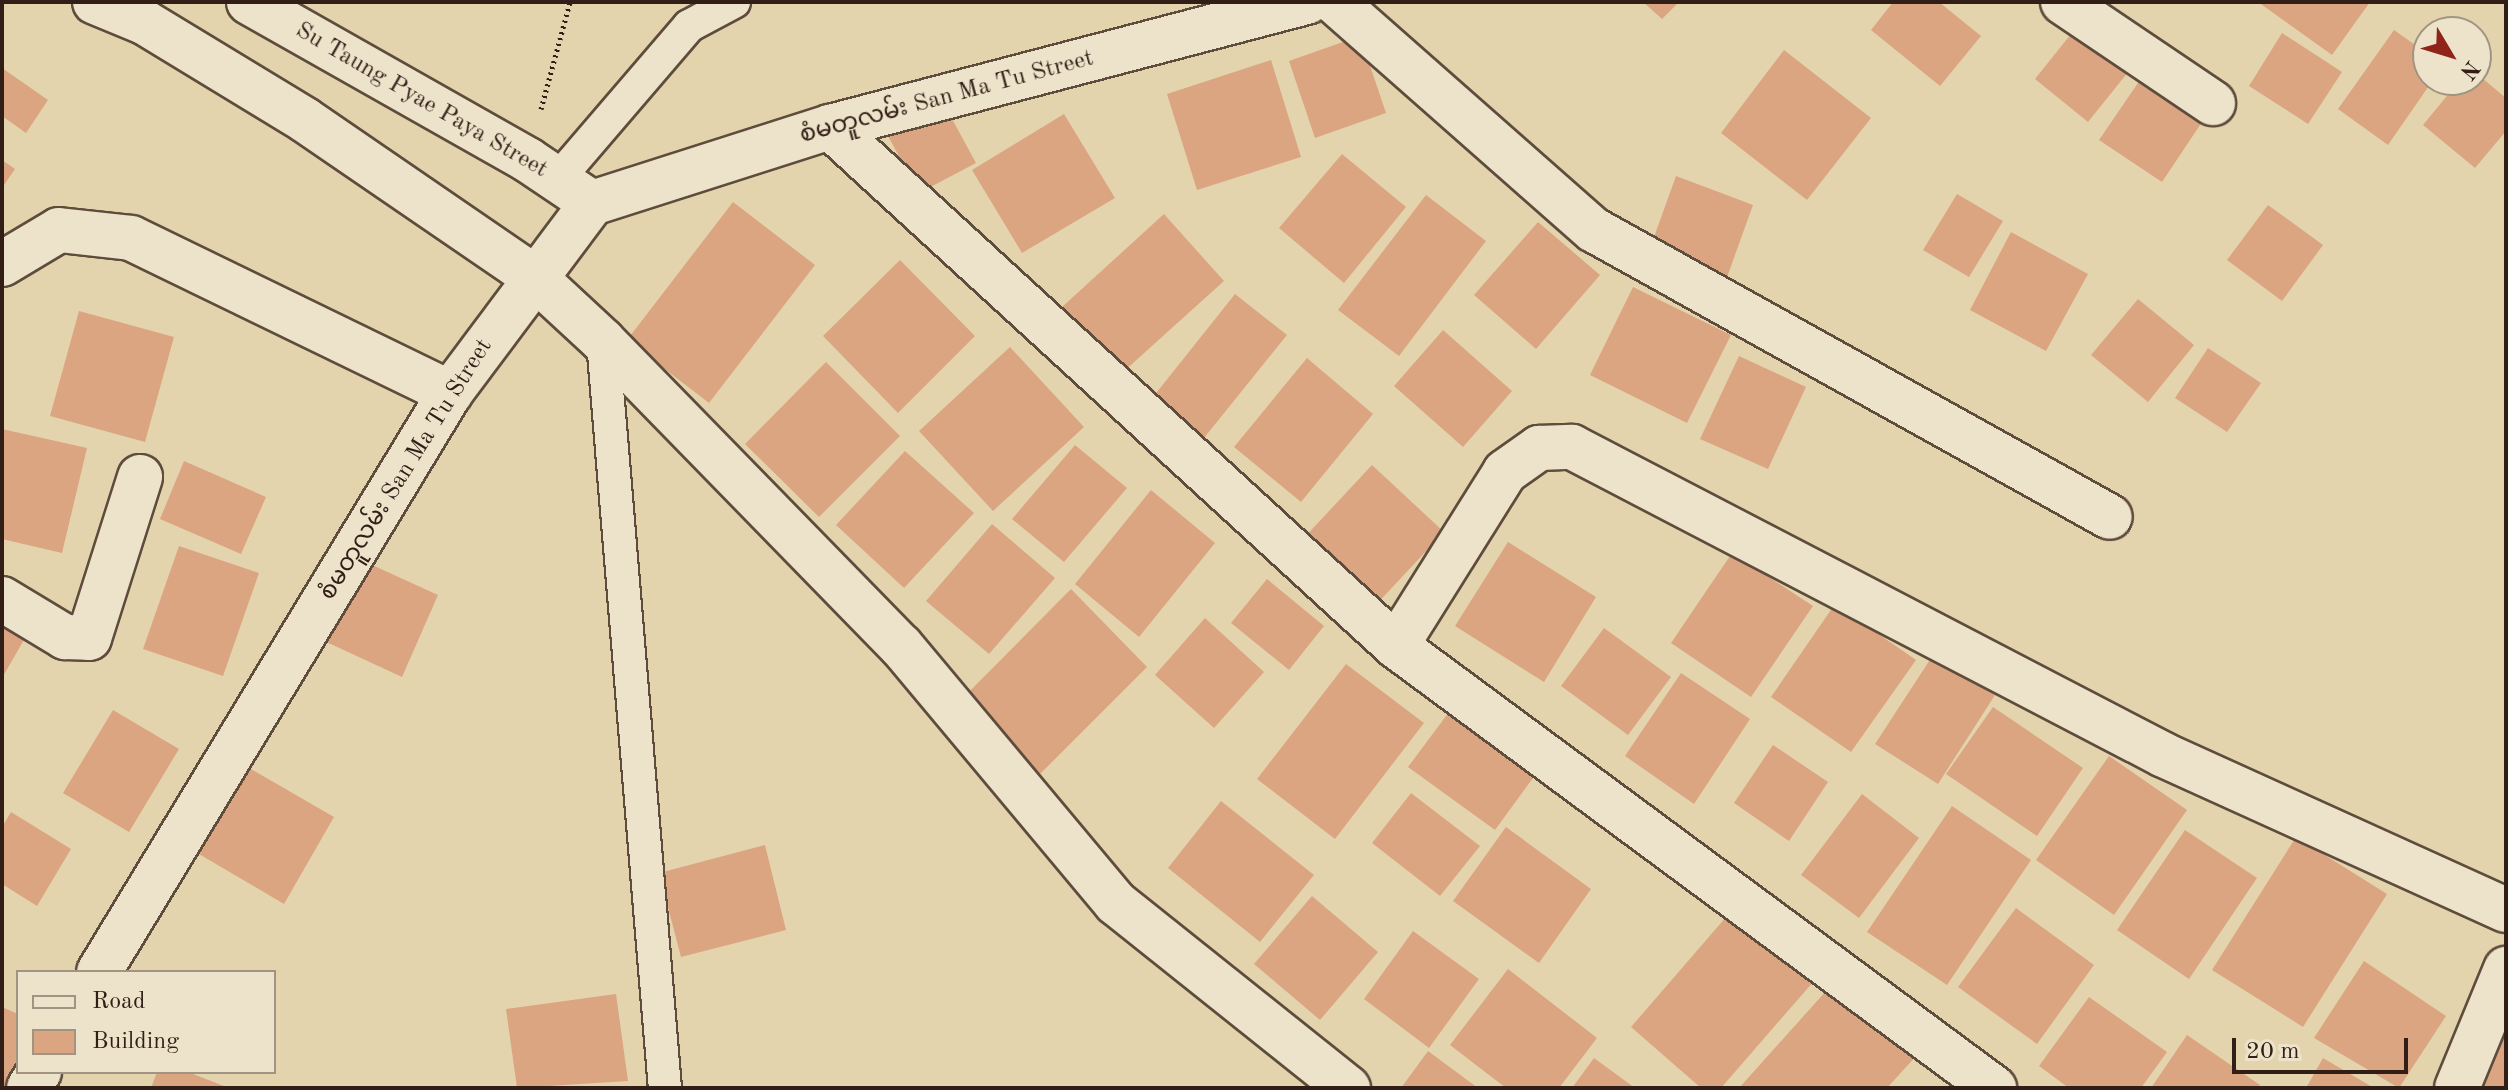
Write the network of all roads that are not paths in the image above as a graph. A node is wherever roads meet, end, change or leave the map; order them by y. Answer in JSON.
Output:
{"nodes":[{"id":1,"x":95,"y":2,"type":"edge"},
{"id":2,"x":249,"y":2,"type":"edge"},
{"id":3,"x":734,"y":2,"type":"edge"},
{"id":4,"x":1308,"y":2,"type":"edge"},
{"id":5,"x":1335,"y":2,"type":"edge"},
{"id":6,"x":2063,"y":2,"type":"edge"},
{"id":7,"x":2213,"y":103,"type":"dead end"},
{"id":8,"x":830,"y":127,"type":"junction"},
{"id":9,"x":559,"y":181,"type":"junction"},
{"id":10,"x":2,"y":264,"type":"edge"},
{"id":11,"x":534,"y":277,"type":"junction"},
{"id":12,"x":603,"y":341,"type":"junction"},
{"id":13,"x":450,"y":393,"type":"junction"},
{"id":14,"x":140,"y":477,"type":"dead end"},
{"id":15,"x":2110,"y":517,"type":"dead end"},
{"id":16,"x":2,"y":599,"type":"edge"},
{"id":17,"x":1396,"y":646,"type":"junction"},
{"id":18,"x":2506,"y":910,"type":"edge"},
{"id":19,"x":2506,"y":969,"type":"edge"},
{"id":20,"x":100,"y":970,"type":"edge"},
{"id":21,"x":665,"y":1088,"type":"edge"},
{"id":22,"x":1348,"y":1088,"type":"edge"},
{"id":23,"x":1994,"y":1088,"type":"edge"},
{"id":24,"x":2457,"y":1088,"type":"edge"}],
"edges":[{"from":1,"to":11,"type":"street"},
{"from":2,"to":9,"type":"street","name":"Su Taung Pyae Paya Street"},
{"from":3,"to":9,"type":"lane"},
{"from":4,"to":8,"type":"street","name":"စံမတူလမ်း San Ma Tu Street"},
{"from":5,"to":15,"type":"street"},
{"from":6,"to":7,"type":"street"},
{"from":8,"to":9,"type":"street","name":"စံမတူလမ်း San Ma Tu Street"},
{"from":8,"to":17,"type":"street"},
{"from":9,"to":11,"type":"street","name":"စံမတူလမ်း San Ma Tu Street"},
{"from":10,"to":13,"type":"street"},
{"from":11,"to":12,"type":"street"},
{"from":11,"to":13,"type":"street","name":"စံမတူလမ်း San Ma Tu Street"},
{"from":12,"to":21,"type":"lane"},
{"from":12,"to":22,"type":"street"},
{"from":13,"to":20,"type":"street","name":"စံမတူလမ်း San Ma Tu Street"},
{"from":14,"to":16,"type":"street"},
{"from":17,"to":18,"type":"street"},
{"from":17,"to":23,"type":"street"},
{"from":19,"to":24,"type":"street"}]}
